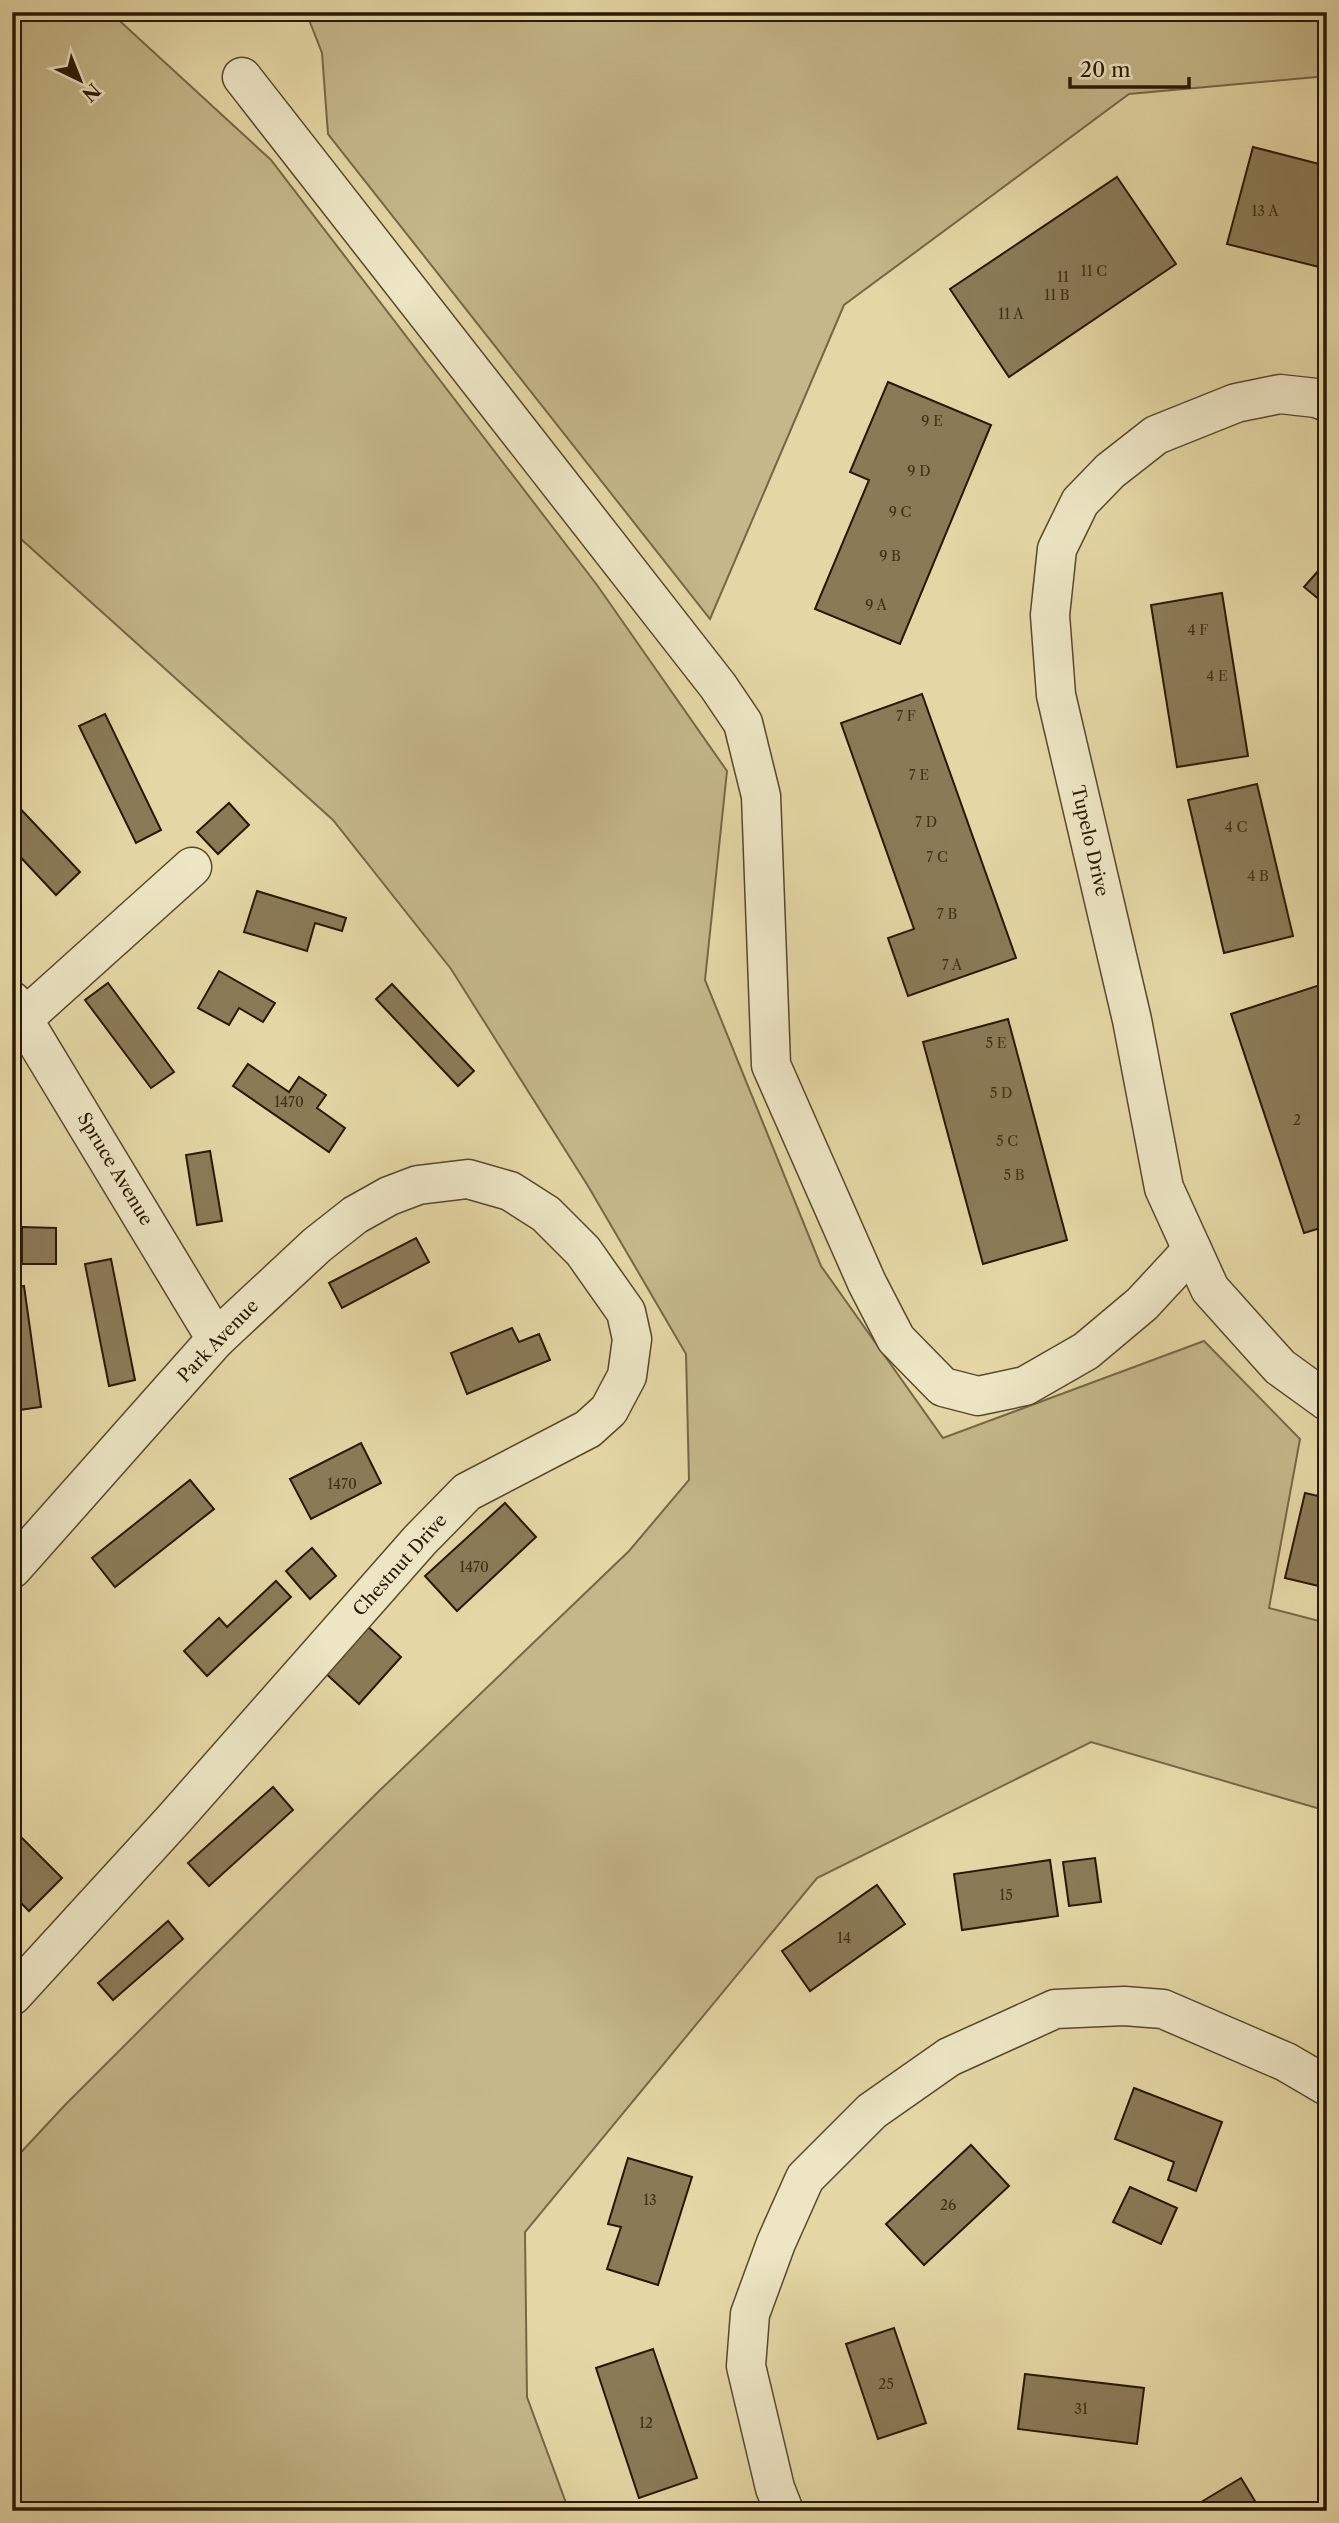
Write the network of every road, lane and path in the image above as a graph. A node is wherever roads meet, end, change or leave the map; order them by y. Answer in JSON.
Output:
{"nodes":[{"id":1,"x":242,"y":76,"type":"dead end"},
{"id":2,"x":1327,"y":402,"type":"edge"},
{"id":3,"x":192,"y":867,"type":"dead end"},
{"id":4,"x":18,"y":1010,"type":"edge"},
{"id":5,"x":468,"y":1179,"type":"joint"},
{"id":6,"x":1192,"y":1250,"type":"junction"},
{"id":7,"x":216,"y":1339,"type":"junction"},
{"id":8,"x":1327,"y":1401,"type":"edge"},
{"id":9,"x":16,"y":1555,"type":"edge"},
{"id":10,"x":12,"y":1996,"type":"edge"},
{"id":11,"x":1327,"y":2086,"type":"edge"},
{"id":12,"x":784,"y":2511,"type":"edge"}],
"edges":[{"from":1,"to":6,"type":"street"},
{"from":2,"to":6,"type":"street","name":"Tupelo Drive"},
{"from":3,"to":4,"type":"street"},
{"from":4,"to":7,"type":"street","name":"Spruce Avenue"},
{"from":5,"to":7,"type":"street","name":"Park Avenue"},
{"from":5,"to":10,"type":"street","name":"Chestnut Drive"},
{"from":6,"to":8,"type":"street","name":"Tupelo Drive"},
{"from":7,"to":9,"type":"street","name":"Park Avenue"},
{"from":11,"to":12,"type":"street"}]}
